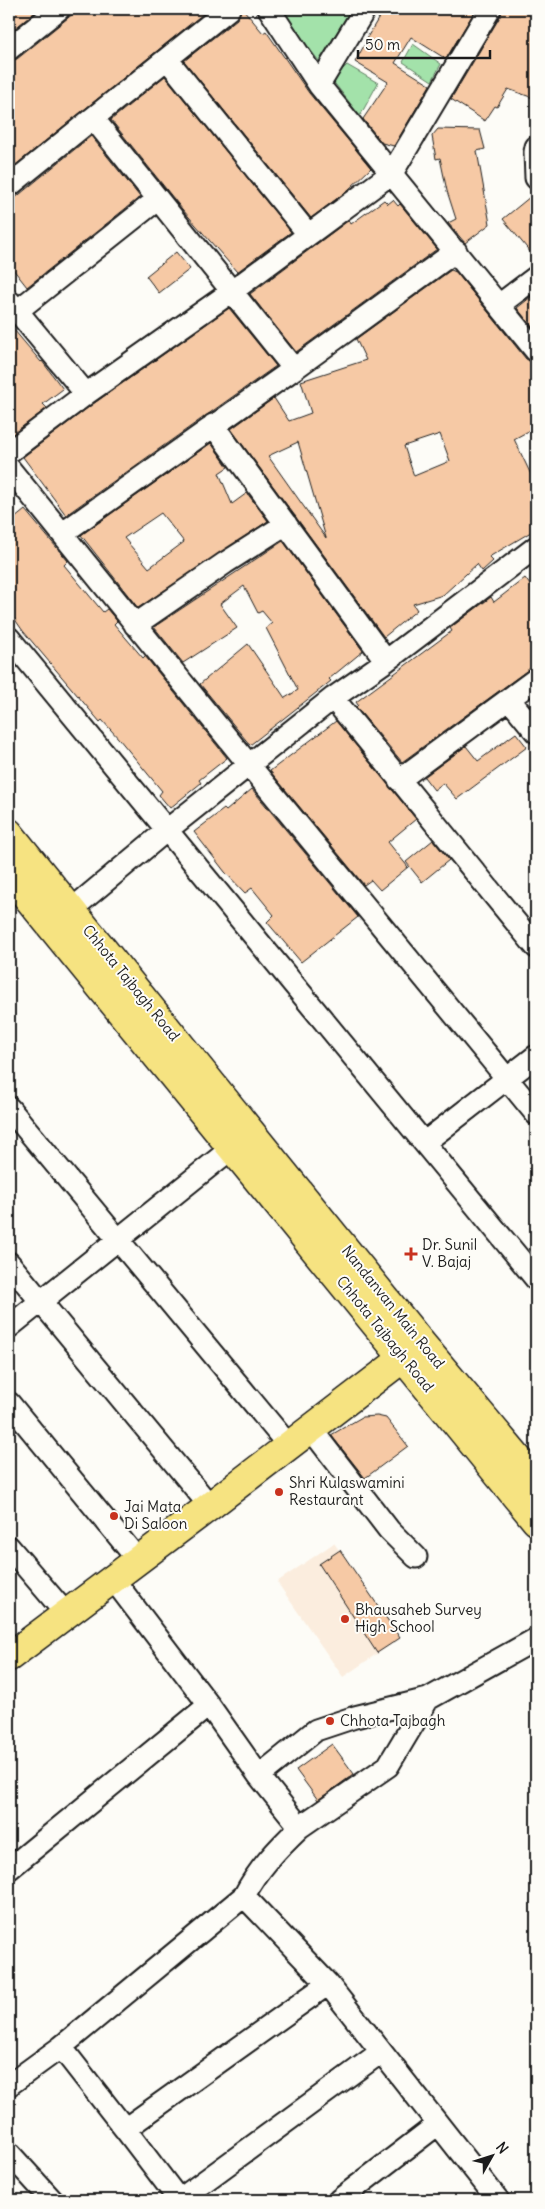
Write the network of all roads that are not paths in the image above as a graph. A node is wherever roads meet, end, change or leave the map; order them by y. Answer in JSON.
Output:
{"nodes":[{"id":1,"x":59,"y":9,"type":"edge"},
{"id":2,"x":229,"y":9,"type":"edge"},
{"id":3,"x":269,"y":9,"type":"edge"},
{"id":4,"x":366,"y":9,"type":"edge"},
{"id":5,"x":490,"y":9,"type":"edge"},
{"id":6,"x":9,"y":49,"type":"edge"},
{"id":7,"x":167,"y":59,"type":"junction"},
{"id":8,"x":319,"y":85,"type":"junction"},
{"id":9,"x":93,"y":118,"type":"junction"},
{"id":10,"x":536,"y":147,"type":"edge"},
{"id":11,"x":392,"y":173,"type":"junction"},
{"id":12,"x":536,"y":178,"type":"edge"},
{"id":13,"x":9,"y":186,"type":"edge"},
{"id":14,"x":158,"y":199,"type":"junction"},
{"id":15,"x":308,"y":234,"type":"junction"},
{"id":16,"x":456,"y":251,"type":"junction"},
{"id":17,"x":536,"y":277,"type":"edge"},
{"id":18,"x":231,"y":292,"type":"junction"},
{"id":19,"x":499,"y":305,"type":"junction"},
{"id":20,"x":13,"y":306,"type":"edge"},
{"id":21,"x":536,"y":352,"type":"edge"},
{"id":22,"x":294,"y":369,"type":"junction"},
{"id":23,"x":86,"y":394,"type":"junction"},
{"id":24,"x":213,"y":425,"type":"junction"},
{"id":25,"x":9,"y":452,"type":"edge"},
{"id":26,"x":9,"y":468,"type":"edge"},
{"id":27,"x":286,"y":524,"type":"junction"},
{"id":28,"x":62,"y":533,"type":"junction"},
{"id":29,"x":536,"y":547,"type":"edge"},
{"id":30,"x":135,"y":625,"type":"junction"},
{"id":31,"x":9,"y":638,"type":"edge"},
{"id":32,"x":386,"y":662,"type":"junction"},
{"id":33,"x":536,"y":679,"type":"edge"},
{"id":34,"x":333,"y":698,"type":"junction"},
{"id":35,"x":509,"y":698,"type":"junction"},
{"id":36,"x":536,"y":732,"type":"edge"},
{"id":37,"x":250,"y":766,"type":"junction"},
{"id":38,"x":399,"y":780,"type":"junction"},
{"id":39,"x":168,"y":830,"type":"junction"},
{"id":40,"x":9,"y":833,"type":"edge"},
{"id":41,"x":9,"y":875,"type":"edge"},
{"id":42,"x":73,"y":911,"type":"junction"},
{"id":43,"x":51,"y":926,"type":"junction"},
{"id":44,"x":532,"y":933,"type":"edge"},
{"id":45,"x":536,"y":1056,"type":"edge"},
{"id":46,"x":507,"y":1078,"type":"junction"},
{"id":47,"x":9,"y":1108,"type":"edge"},
{"id":48,"x":536,"y":1114,"type":"edge"},
{"id":49,"x":242,"y":1141,"type":"junction"},
{"id":50,"x":425,"y":1142,"type":"junction"},
{"id":51,"x":117,"y":1240,"type":"junction"},
{"id":52,"x":9,"y":1263,"type":"edge"},
{"id":53,"x":536,"y":1279,"type":"edge"},
{"id":54,"x":40,"y":1302,"type":"junction"},
{"id":55,"x":9,"y":1327,"type":"edge"},
{"id":56,"x":413,"y":1350,"type":"junction"},
{"id":57,"x":9,"y":1404,"type":"edge"},
{"id":58,"x":311,"y":1429,"type":"junction"},
{"id":59,"x":289,"y":1446,"type":"junction"},
{"id":60,"x":536,"y":1480,"type":"edge"},
{"id":61,"x":210,"y":1506,"type":"junction"},
{"id":62,"x":536,"y":1521,"type":"edge"},
{"id":63,"x":9,"y":1547,"type":"edge"},
{"id":64,"x":416,"y":1557,"type":"dead end"},
{"id":65,"x":138,"y":1560,"type":"junction"},
{"id":66,"x":113,"y":1579,"type":"junction"},
{"id":67,"x":66,"y":1615,"type":"junction"},
{"id":68,"x":536,"y":1639,"type":"edge"},
{"id":69,"x":9,"y":1657,"type":"edge"},
{"id":70,"x":428,"y":1699,"type":"junction"},
{"id":71,"x":209,"y":1705,"type":"junction"},
{"id":72,"x":259,"y":1776,"type":"junction"},
{"id":73,"x":300,"y":1827,"type":"junction"},
{"id":74,"x":9,"y":1869,"type":"edge"},
{"id":75,"x":244,"y":1896,"type":"junction"},
{"id":76,"x":328,"y":1984,"type":"junction"},
{"id":77,"x":61,"y":2047,"type":"junction"},
{"id":78,"x":381,"y":2052,"type":"junction"},
{"id":79,"x":9,"y":2085,"type":"edge"},
{"id":80,"x":438,"y":2124,"type":"junction"},
{"id":81,"x":125,"y":2130,"type":"junction"},
{"id":82,"x":9,"y":2153,"type":"edge"},
{"id":83,"x":52,"y":2200,"type":"edge"},
{"id":84,"x":179,"y":2200,"type":"edge"},
{"id":85,"x":339,"y":2200,"type":"edge"},
{"id":86,"x":498,"y":2200,"type":"edge"}],
"edges":[{"from":1,"to":6,"type":"street"},
{"from":2,"to":7,"type":"street"},
{"from":3,"to":8,"type":"street"},
{"from":4,"to":8,"type":"street"},
{"from":5,"to":11,"type":"street"},
{"from":7,"to":9,"type":"street"},
{"from":7,"to":15,"type":"street"},
{"from":8,"to":11,"type":"street"},
{"from":9,"to":13,"type":"street"},
{"from":9,"to":14,"type":"street"},
{"from":10,"to":12,"type":"street"},
{"from":11,"to":15,"type":"street"},
{"from":11,"to":16,"type":"street"},
{"from":14,"to":18,"type":"street"},
{"from":14,"to":20,"type":"street"},
{"from":15,"to":18,"type":"street"},
{"from":16,"to":19,"type":"street"},
{"from":16,"to":22,"type":"street"},
{"from":17,"to":19,"type":"street"},
{"from":18,"to":22,"type":"street"},
{"from":18,"to":23,"type":"street"},
{"from":19,"to":21,"type":"street"},
{"from":20,"to":23,"type":"street"},
{"from":22,"to":24,"type":"street"},
{"from":23,"to":25,"type":"street"},
{"from":24,"to":27,"type":"street"},
{"from":24,"to":28,"type":"street"},
{"from":26,"to":28,"type":"street"},
{"from":27,"to":30,"type":"street"},
{"from":27,"to":32,"type":"street"},
{"from":28,"to":30,"type":"street"},
{"from":29,"to":32,"type":"street"},
{"from":30,"to":37,"type":"street"},
{"from":31,"to":39,"type":"street"},
{"from":32,"to":34,"type":"street"},
{"from":33,"to":35,"type":"street"},
{"from":34,"to":37,"type":"street"},
{"from":34,"to":38,"type":"street"},
{"from":35,"to":36,"type":"street"},
{"from":35,"to":38,"type":"street"},
{"from":37,"to":39,"type":"street"},
{"from":37,"to":46,"type":"street"},
{"from":38,"to":44,"type":"street"},
{"from":39,"to":42,"type":"street"},
{"from":39,"to":50,"type":"street"},
{"from":40,"to":42,"type":"main road","name":"Chhota Tajbagh Road"},
{"from":41,"to":43,"type":"main road"},
{"from":42,"to":43,"type":"street"},
{"from":42,"to":49,"type":"main road","name":"Chhota Tajbagh Road"},
{"from":43,"to":49,"type":"main road"},
{"from":45,"to":46,"type":"street"},
{"from":46,"to":48,"type":"street"},
{"from":46,"to":50,"type":"street"},
{"from":47,"to":51,"type":"street"},
{"from":49,"to":51,"type":"street"},
{"from":49,"to":56,"type":"main road","name":"Nandanvan Main Road"},
{"from":50,"to":53,"type":"street"},
{"from":51,"to":54,"type":"street"},
{"from":51,"to":59,"type":"street"},
{"from":52,"to":54,"type":"street"},
{"from":54,"to":55,"type":"street"},
{"from":54,"to":61,"type":"street"},
{"from":56,"to":58,"type":"main road"},
{"from":56,"to":60,"type":"main road","name":"Nandanvan Main Road"},
{"from":56,"to":62,"type":"main road","name":"Chhota Tajbagh Road"},
{"from":57,"to":65,"type":"street"},
{"from":58,"to":59,"type":"main road"},
{"from":58,"to":64,"type":"street"},
{"from":59,"to":61,"type":"main road"},
{"from":61,"to":65,"type":"main road"},
{"from":63,"to":67,"type":"street"},
{"from":65,"to":66,"type":"main road"},
{"from":66,"to":67,"type":"main road"},
{"from":66,"to":71,"type":"street"},
{"from":67,"to":69,"type":"main road"},
{"from":68,"to":70,"type":"street"},
{"from":70,"to":72,"type":"street"},
{"from":70,"to":73,"type":"street"},
{"from":71,"to":72,"type":"street"},
{"from":71,"to":74,"type":"street"},
{"from":72,"to":73,"type":"street"},
{"from":73,"to":75,"type":"street"},
{"from":75,"to":76,"type":"street"},
{"from":75,"to":77,"type":"street"},
{"from":76,"to":78,"type":"street"},
{"from":76,"to":81,"type":"street"},
{"from":77,"to":79,"type":"street"},
{"from":77,"to":81,"type":"street"},
{"from":78,"to":80,"type":"street"},
{"from":78,"to":84,"type":"street"},
{"from":80,"to":85,"type":"street"},
{"from":80,"to":86,"type":"street"},
{"from":81,"to":84,"type":"street"},
{"from":82,"to":83,"type":"street"}]}
